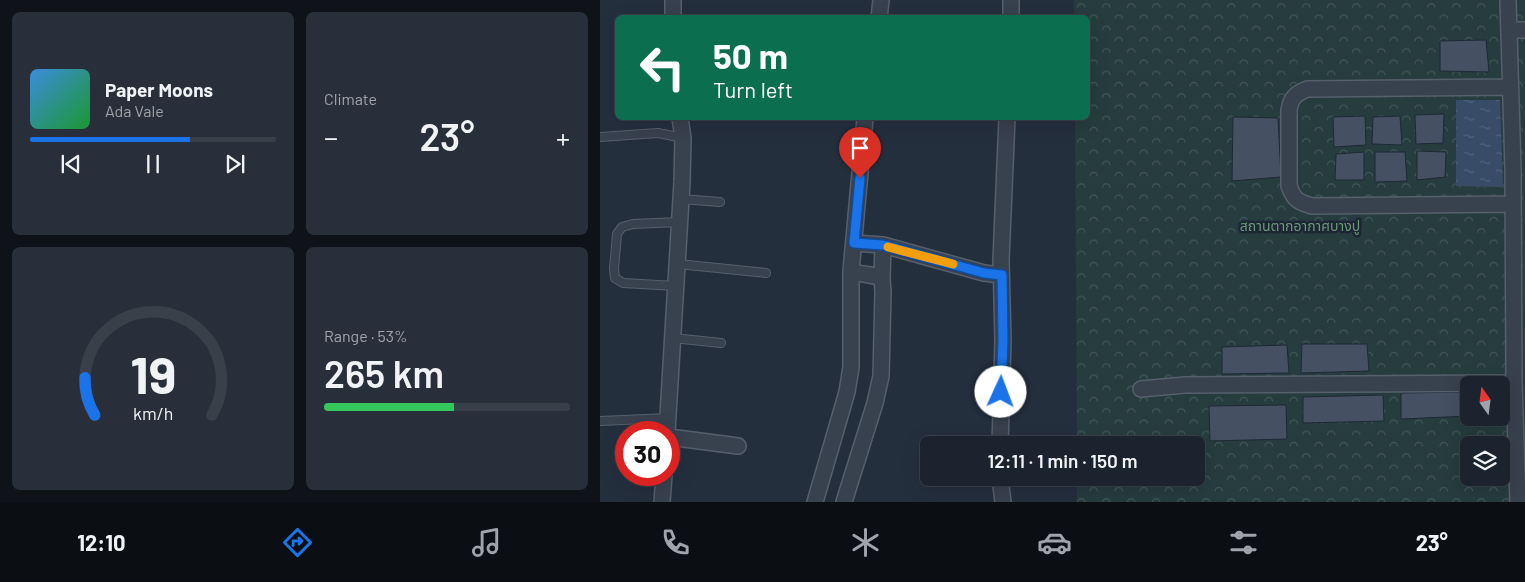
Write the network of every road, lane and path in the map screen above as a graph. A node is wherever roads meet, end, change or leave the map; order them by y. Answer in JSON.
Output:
{"nodes":[{"id":1,"x":673,"y":0,"type":"edge"},
{"id":2,"x":881,"y":0,"type":"edge"},
{"id":3,"x":1011,"y":0,"type":"edge"},
{"id":4,"x":1508,"y":0,"type":"edge"},
{"id":5,"x":674,"y":15,"type":"edge"},
{"id":6,"x":879,"y":15,"type":"edge"},
{"id":7,"x":1011,"y":15,"type":"edge"},
{"id":8,"x":1509,"y":30,"type":"junction"},
{"id":9,"x":1525,"y":30,"type":"edge"},
{"id":10,"x":1510,"y":87,"type":"junction"},
{"id":11,"x":680,"y":120,"type":"edge"},
{"id":12,"x":865,"y":120,"type":"edge"},
{"id":13,"x":1007,"y":120,"type":"edge"},
{"id":14,"x":600,"y":137,"type":"edge"},
{"id":15,"x":683,"y":138,"type":"junction"},
{"id":16,"x":1519,"y":169,"type":"edge"},
{"id":17,"x":681,"y":199,"type":"junction"},
{"id":18,"x":720,"y":202,"type":"dead end"},
{"id":19,"x":1513,"y":204,"type":"junction"},
{"id":20,"x":680,"y":222,"type":"junction"},
{"id":21,"x":854,"y":243,"type":"junction"},
{"id":22,"x":883,"y":245,"type":"junction"},
{"id":23,"x":678,"y":264,"type":"junction"},
{"id":24,"x":766,"y":273,"type":"dead end"},
{"id":25,"x":855,"y":273,"type":"junction"},
{"id":26,"x":1002,"y":275,"type":"junction"},
{"id":27,"x":878,"y":277,"type":"junction"},
{"id":28,"x":676,"y":286,"type":"junction"},
{"id":29,"x":673,"y":338,"type":"junction"},
{"id":30,"x":721,"y":343,"type":"dead end"},
{"id":31,"x":1514,"y":383,"type":"junction"},
{"id":32,"x":1141,"y":389,"type":"dead end"},
{"id":33,"x":600,"y":421,"type":"edge"},
{"id":34,"x":667,"y":421,"type":"edge"},
{"id":35,"x":615,"y":422,"type":"edge"},
{"id":36,"x":1000,"y":436,"type":"edge"},
{"id":37,"x":680,"y":438,"type":"edge"},
{"id":38,"x":738,"y":446,"type":"dead end"},
{"id":39,"x":663,"y":486,"type":"edge"},
{"id":40,"x":1001,"y":486,"type":"edge"},
{"id":41,"x":662,"y":502,"type":"edge"},
{"id":42,"x":815,"y":502,"type":"edge"},
{"id":43,"x":844,"y":502,"type":"edge"},
{"id":44,"x":1003,"y":502,"type":"edge"},
{"id":45,"x":1518,"y":502,"type":"edge"}],
"edges":[{"from":1,"to":5,"type":"street"},
{"from":2,"to":6,"type":"street"},
{"from":3,"to":7,"type":"street"},
{"from":4,"to":8,"type":"street"},
{"from":8,"to":9,"type":"street"},
{"from":8,"to":10,"type":"street"},
{"from":10,"to":16,"type":"street"},
{"from":10,"to":19,"type":"street"},
{"from":11,"to":15,"type":"street"},
{"from":12,"to":21,"type":"street"},
{"from":13,"to":26,"type":"street"},
{"from":14,"to":15,"type":"lane"},
{"from":15,"to":17,"type":"street"},
{"from":16,"to":19,"type":"street"},
{"from":17,"to":18,"type":"lane"},
{"from":17,"to":20,"type":"street"},
{"from":19,"to":31,"type":"street"},
{"from":20,"to":23,"type":"street"},
{"from":20,"to":28,"type":"lane"},
{"from":21,"to":22,"type":"street"},
{"from":21,"to":25,"type":"street"},
{"from":22,"to":26,"type":"street"},
{"from":22,"to":27,"type":"street"},
{"from":23,"to":24,"type":"lane"},
{"from":23,"to":28,"type":"street"},
{"from":25,"to":27,"type":"street"},
{"from":25,"to":42,"type":"street"},
{"from":26,"to":36,"type":"street"},
{"from":27,"to":43,"type":"street"},
{"from":28,"to":29,"type":"street"},
{"from":29,"to":30,"type":"lane"},
{"from":29,"to":34,"type":"street"},
{"from":31,"to":32,"type":"street"},
{"from":31,"to":45,"type":"street"},
{"from":33,"to":35,"type":"lane"},
{"from":37,"to":38,"type":"street"},
{"from":39,"to":41,"type":"street"},
{"from":40,"to":44,"type":"street"}]}
